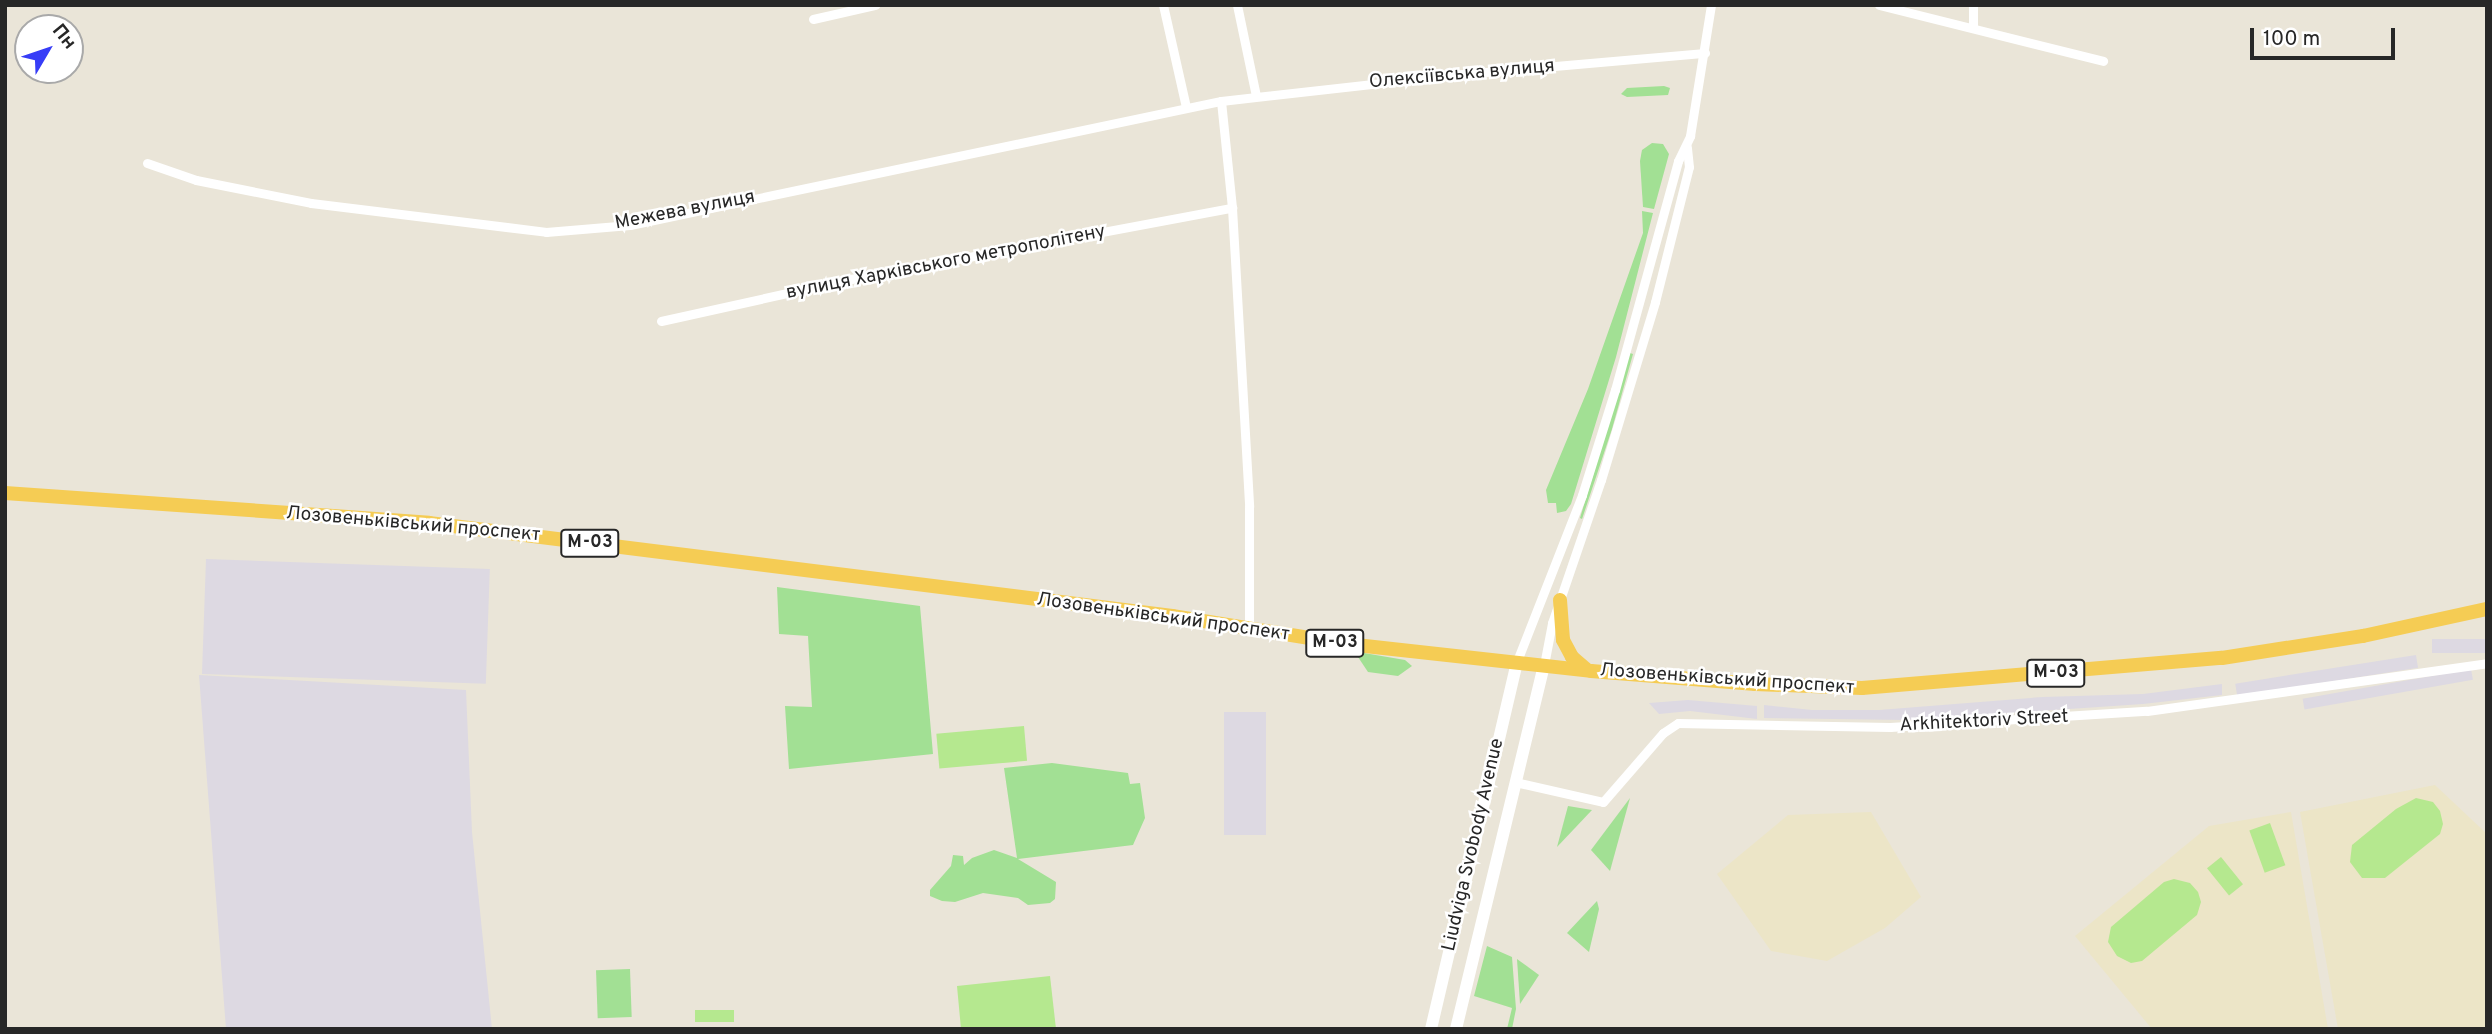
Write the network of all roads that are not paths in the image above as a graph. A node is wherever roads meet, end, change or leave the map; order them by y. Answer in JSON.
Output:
{"nodes":[{"id":1,"x":874,"y":5,"type":"edge"},
{"id":2,"x":1163,"y":5,"type":"edge"},
{"id":3,"x":1237,"y":5,"type":"edge"},
{"id":4,"x":1711,"y":5,"type":"edge"},
{"id":5,"x":1879,"y":5,"type":"edge"},
{"id":6,"x":1973,"y":5,"type":"edge"},
{"id":7,"x":813,"y":19,"type":"dead end"},
{"id":8,"x":1973,"y":27,"type":"junction"},
{"id":9,"x":1704,"y":53,"type":"junction"},
{"id":10,"x":2103,"y":61,"type":"dead end"},
{"id":11,"x":1256,"y":96,"type":"junction"},
{"id":12,"x":1221,"y":102,"type":"junction"},
{"id":13,"x":1186,"y":107,"type":"junction"},
{"id":14,"x":1686,"y":146,"type":"junction"},
{"id":15,"x":147,"y":163,"type":"dead end"},
{"id":16,"x":1232,"y":208,"type":"junction"},
{"id":17,"x":661,"y":321,"type":"dead end"},
{"id":18,"x":5,"y":494,"type":"edge"},
{"id":19,"x":1564,"y":540,"type":"junction"},
{"id":20,"x":1579,"y":543,"type":"junction"},
{"id":21,"x":1560,"y":600,"type":"junction"},
{"id":22,"x":2487,"y":609,"type":"edge"},
{"id":23,"x":1249,"y":631,"type":"junction"},
{"id":24,"x":1517,"y":661,"type":"junction"},
{"id":25,"x":2487,"y":663,"type":"edge"},
{"id":26,"x":1544,"y":665,"type":"junction"},
{"id":27,"x":1588,"y":671,"type":"junction"},
{"id":28,"x":1515,"y":782,"type":"junction"},
{"id":29,"x":1431,"y":1029,"type":"edge"},
{"id":30,"x":1455,"y":1029,"type":"edge"}],
"edges":[{"from":1,"to":7,"type":"street"},
{"from":2,"to":13,"type":"street"},
{"from":3,"to":11,"type":"street"},
{"from":4,"to":9,"type":"street"},
{"from":5,"to":8,"type":"street"},
{"from":6,"to":8,"type":"street"},
{"from":8,"to":10,"type":"street"},
{"from":9,"to":11,"type":"street","name":"Олексіївська вулиця"},
{"from":9,"to":14,"type":"street"},
{"from":11,"to":12,"type":"street","name":"Олексіївська вулиця"},
{"from":12,"to":13,"type":"street","name":"Межева вулиця"},
{"from":12,"to":16,"type":"street"},
{"from":13,"to":15,"type":"street","name":"Межева вулиця"},
{"from":14,"to":19,"type":"street"},
{"from":14,"to":20,"type":"street"},
{"from":16,"to":17,"type":"street","name":"вулиця Харківського метрополітену"},
{"from":16,"to":23,"type":"street"},
{"from":18,"to":23,"type":"highway","name":"Лозовеньківський проспект","number":"М-03"},
{"from":19,"to":20,"type":"street"},
{"from":19,"to":24,"type":"street"},
{"from":20,"to":21,"type":"street"},
{"from":21,"to":26,"type":"street"},
{"from":21,"to":27,"type":"highway"},
{"from":22,"to":27,"type":"highway","name":"Лозовеньківський проспект","number":"М-03"},
{"from":23,"to":24,"type":"highway","name":"Лозовеньківський проспект","number":"М-03"},
{"from":24,"to":26,"type":"highway","name":"Лозовеньківський проспект","number":"М-03"},
{"from":24,"to":29,"type":"main road","name":"Liudviga Svobody Avenue"},
{"from":25,"to":28,"type":"street","name":"Arkhitektoriv Street"},
{"from":26,"to":27,"type":"highway","name":"Лозовеньківський проспект","number":"М-03"},
{"from":26,"to":28,"type":"main road","name":"Liudviga Svobody Avenue"},
{"from":28,"to":30,"type":"main road","name":"Liudviga Svobody Avenue"}]}
